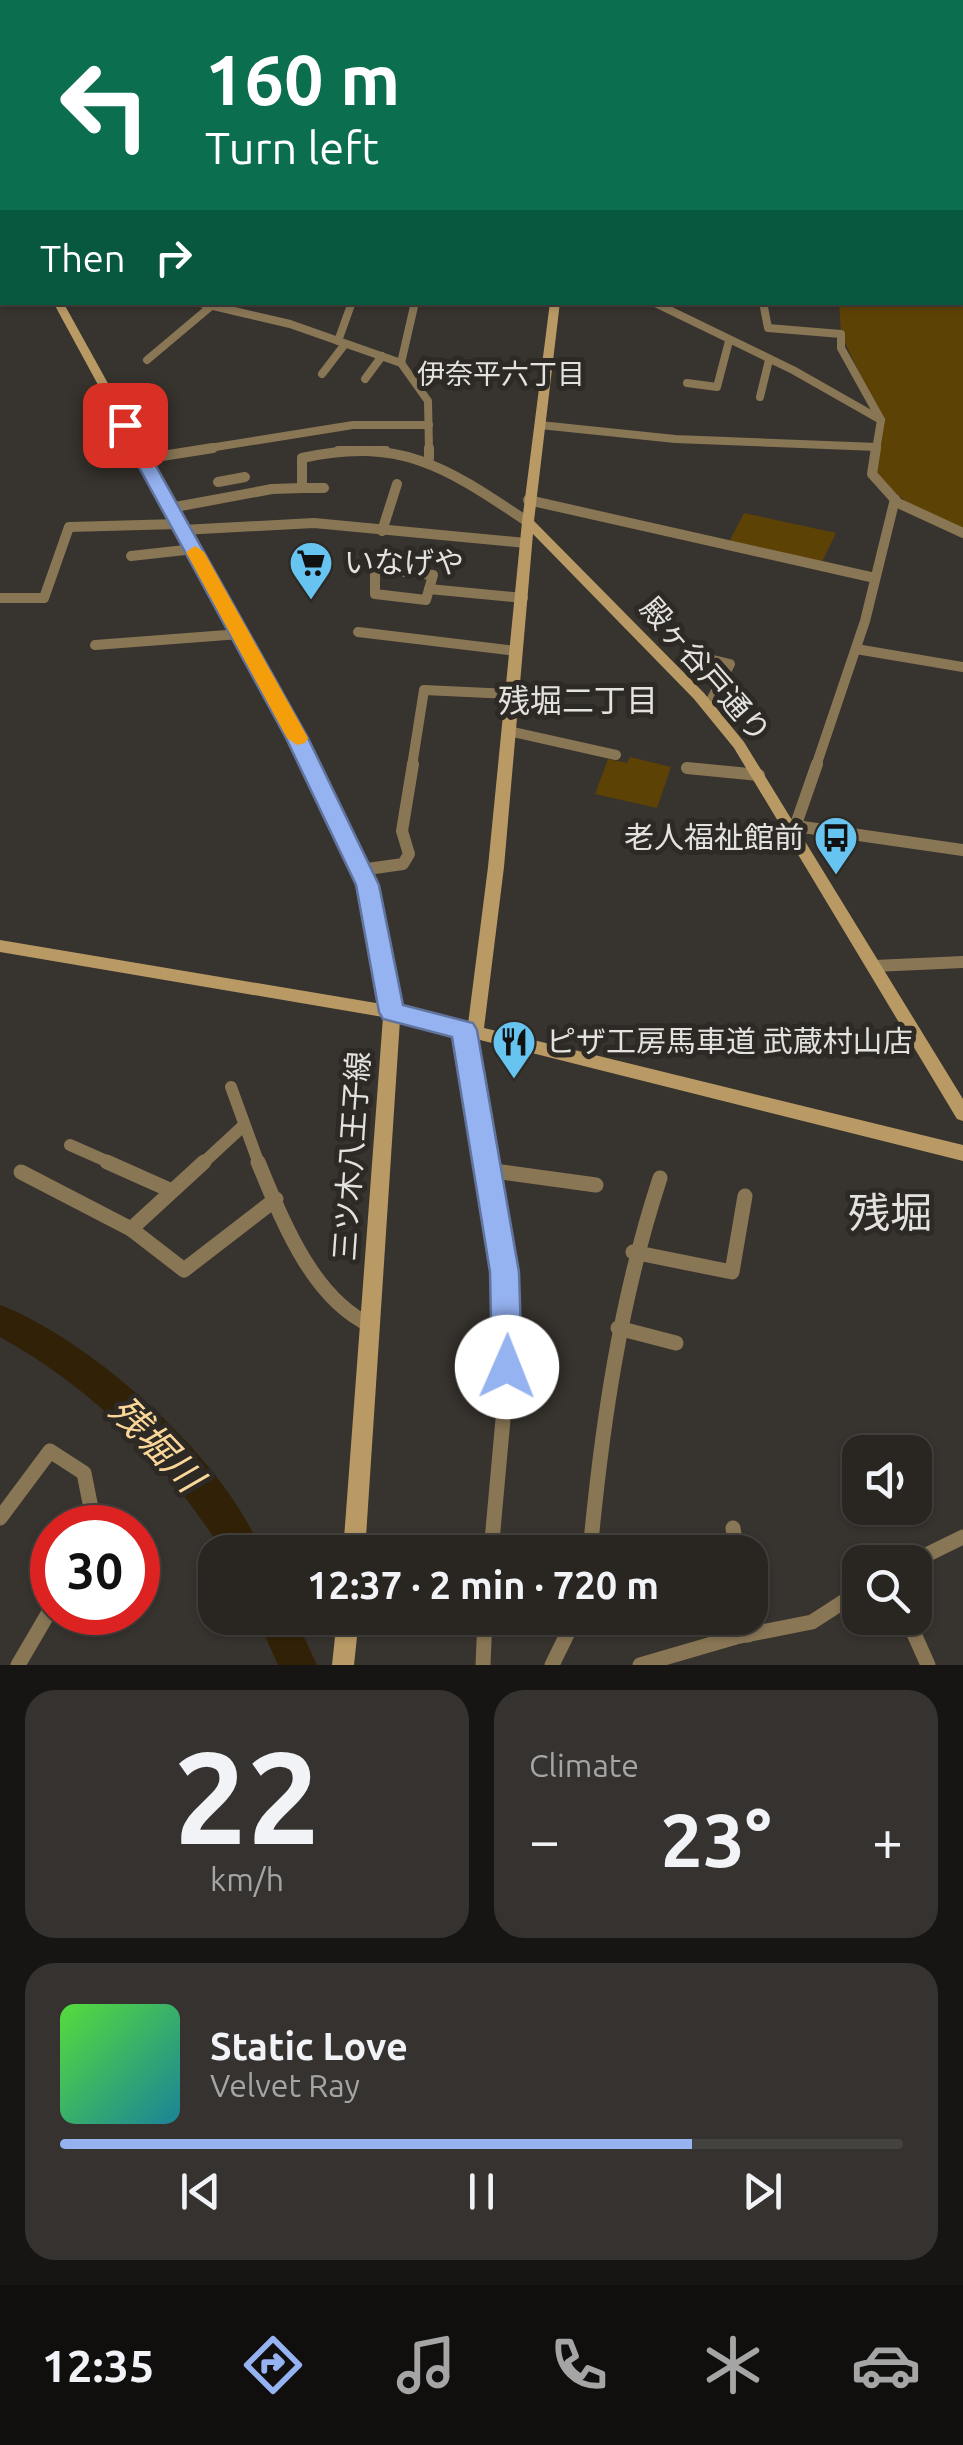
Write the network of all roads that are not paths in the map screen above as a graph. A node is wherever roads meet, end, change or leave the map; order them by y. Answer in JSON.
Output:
{"nodes":[{"id":1,"x":60,"y":305,"type":"edge"},
{"id":2,"x":215,"y":305,"type":"edge"},
{"id":3,"x":351,"y":305,"type":"edge"},
{"id":4,"x":414,"y":305,"type":"edge"},
{"id":5,"x":555,"y":305,"type":"edge"},
{"id":6,"x":658,"y":305,"type":"edge"},
{"id":7,"x":764,"y":305,"type":"edge"},
{"id":8,"x":342,"y":342,"type":"junction"},
{"id":9,"x":729,"y":342,"type":"junction"},
{"id":10,"x":382,"y":356,"type":"junction"},
{"id":11,"x":148,"y":360,"type":"dead end"},
{"id":12,"x":769,"y":360,"type":"junction"},
{"id":13,"x":400,"y":363,"type":"junction"},
{"id":14,"x":322,"y":374,"type":"dead end"},
{"id":15,"x":365,"y":379,"type":"dead end"},
{"id":16,"x":686,"y":383,"type":"dead end"},
{"id":17,"x":760,"y":396,"type":"dead end"},
{"id":18,"x":881,"y":420,"type":"junction"},
{"id":19,"x":429,"y":425,"type":"junction"},
{"id":20,"x":540,"y":425,"type":"junction"},
{"id":21,"x":876,"y":447,"type":"junction"},
{"id":22,"x":430,"y":458,"type":"junction"},
{"id":23,"x":143,"y":459,"type":"junction"},
{"id":24,"x":246,"y":477,"type":"dead end"},
{"id":25,"x":398,"y":484,"type":"dead end"},
{"id":26,"x":302,"y":488,"type":"junction"},
{"id":27,"x":324,"y":488,"type":"dead end"},
{"id":28,"x":235,"y":496,"type":"junction"},
{"id":29,"x":895,"y":499,"type":"junction"},
{"id":30,"x":528,"y":500,"type":"junction"},
{"id":31,"x":170,"y":508,"type":"junction"},
{"id":32,"x":424,"y":522,"type":"dead end"},
{"id":33,"x":528,"y":522,"type":"junction"},
{"id":34,"x":180,"y":527,"type":"junction"},
{"id":35,"x":382,"y":531,"type":"junction"},
{"id":36,"x":963,"y":533,"type":"edge"},
{"id":37,"x":421,"y":534,"type":"junction"},
{"id":38,"x":526,"y":543,"type":"junction"},
{"id":39,"x":194,"y":549,"type":"junction"},
{"id":40,"x":130,"y":556,"type":"dead end"},
{"id":41,"x":875,"y":578,"type":"junction"},
{"id":42,"x":430,"y":589,"type":"junction"},
{"id":43,"x":0,"y":598,"type":"edge"},
{"id":44,"x":524,"y":598,"type":"junction"},
{"id":45,"x":358,"y":632,"type":"dead end"},
{"id":46,"x":240,"y":634,"type":"junction"},
{"id":47,"x":95,"y":645,"type":"dead end"},
{"id":48,"x":856,"y":649,"type":"junction"},
{"id":49,"x":517,"y":651,"type":"junction"},
{"id":50,"x":713,"y":660,"type":"dead end"},
{"id":51,"x":963,"y":667,"type":"edge"},
{"id":52,"x":512,"y":694,"type":"junction"},
{"id":53,"x":708,"y":706,"type":"junction"},
{"id":54,"x":508,"y":731,"type":"junction"},
{"id":55,"x":616,"y":756,"type":"dead end"},
{"id":56,"x":687,"y":768,"type":"dead end"},
{"id":57,"x":760,"y":775,"type":"junction"},
{"id":58,"x":795,"y":828,"type":"junction"},
{"id":59,"x":963,"y":850,"type":"edge"},
{"id":60,"x":360,"y":870,"type":"junction"},
{"id":61,"x":0,"y":946,"type":"edge"},
{"id":62,"x":963,"y":962,"type":"edge"},
{"id":63,"x":874,"y":966,"type":"junction"},
{"id":64,"x":392,"y":1012,"type":"junction"},
{"id":65,"x":469,"y":1031,"type":"junction"},
{"id":66,"x":231,"y":1087,"type":"dead end"},
{"id":67,"x":963,"y":1114,"type":"edge"},
{"id":68,"x":242,"y":1127,"type":"junction"},
{"id":69,"x":70,"y":1145,"type":"dead end"},
{"id":70,"x":963,"y":1153,"type":"edge"},
{"id":71,"x":487,"y":1170,"type":"junction"},
{"id":72,"x":21,"y":1172,"type":"dead end"},
{"id":73,"x":660,"y":1178,"type":"dead end"},
{"id":74,"x":596,"y":1185,"type":"dead end"},
{"id":75,"x":172,"y":1191,"type":"junction"},
{"id":76,"x":745,"y":1196,"type":"dead end"},
{"id":77,"x":276,"y":1198,"type":"junction"},
{"id":78,"x":131,"y":1229,"type":"junction"},
{"id":79,"x":634,"y":1252,"type":"junction"},
{"id":80,"x":370,"y":1325,"type":"junction"},
{"id":81,"x":618,"y":1328,"type":"junction"},
{"id":82,"x":676,"y":1343,"type":"dead end"},
{"id":83,"x":90,"y":1505,"type":"edge"},
{"id":84,"x":0,"y":1518,"type":"edge"},
{"id":85,"x":733,"y":1528,"type":"dead end"},
{"id":86,"x":355,"y":1535,"type":"edge"},
{"id":87,"x":493,"y":1535,"type":"edge"},
{"id":88,"x":591,"y":1535,"type":"edge"},
{"id":89,"x":734,"y":1535,"type":"edge"},
{"id":90,"x":963,"y":1538,"type":"edge"},
{"id":91,"x":932,"y":1553,"type":"edge"},
{"id":92,"x":842,"y":1603,"type":"edge"},
{"id":93,"x":768,"y":1625,"type":"edge"},
{"id":94,"x":36,"y":1635,"type":"edge"},
{"id":95,"x":346,"y":1635,"type":"edge"},
{"id":96,"x":485,"y":1635,"type":"edge"},
{"id":97,"x":566,"y":1635,"type":"edge"},
{"id":98,"x":722,"y":1635,"type":"edge"},
{"id":99,"x":915,"y":1635,"type":"edge"},
{"id":100,"x":18,"y":1665,"type":"edge"},
{"id":101,"x":343,"y":1665,"type":"edge"},
{"id":102,"x":483,"y":1665,"type":"edge"},
{"id":103,"x":552,"y":1665,"type":"edge"},
{"id":104,"x":640,"y":1665,"type":"edge"},
{"id":105,"x":928,"y":1665,"type":"edge"}],
"edges":[{"from":1,"to":23,"type":"street","name":"三ツ木八王子線"},
{"from":2,"to":8,"type":"street"},
{"from":2,"to":11,"type":"street"},
{"from":3,"to":8,"type":"street"},
{"from":4,"to":13,"type":"street"},
{"from":5,"to":20,"type":"street"},
{"from":6,"to":9,"type":"street"},
{"from":7,"to":18,"type":"street"},
{"from":8,"to":10,"type":"street"},
{"from":8,"to":14,"type":"street"},
{"from":9,"to":12,"type":"street"},
{"from":9,"to":16,"type":"street"},
{"from":10,"to":13,"type":"street"},
{"from":10,"to":15,"type":"street"},
{"from":12,"to":17,"type":"street"},
{"from":12,"to":18,"type":"street"},
{"from":13,"to":19,"type":"street"},
{"from":18,"to":21,"type":"street"},
{"from":19,"to":22,"type":"street"},
{"from":19,"to":23,"type":"street"},
{"from":20,"to":21,"type":"street"},
{"from":20,"to":30,"type":"street"},
{"from":21,"to":29,"type":"street"},
{"from":22,"to":26,"type":"street"},
{"from":22,"to":33,"type":"street"},
{"from":23,"to":31,"type":"street","name":"三ツ木八王子線"},
{"from":24,"to":28,"type":"street"},
{"from":25,"to":35,"type":"street"},
{"from":26,"to":27,"type":"street"},
{"from":26,"to":28,"type":"street"},
{"from":28,"to":31,"type":"street"},
{"from":29,"to":36,"type":"street"},
{"from":29,"to":41,"type":"street"},
{"from":30,"to":33,"type":"street"},
{"from":30,"to":41,"type":"street"},
{"from":31,"to":34,"type":"street","name":"三ツ木八王子線"},
{"from":32,"to":37,"type":"street"},
{"from":33,"to":38,"type":"street"},
{"from":33,"to":53,"type":"street","name":"殿ヶ谷戸通り"},
{"from":34,"to":35,"type":"street"},
{"from":34,"to":39,"type":"street","name":"三ツ木八王子線"},
{"from":34,"to":43,"type":"street"},
{"from":35,"to":37,"type":"street"},
{"from":37,"to":38,"type":"street"},
{"from":38,"to":44,"type":"street"},
{"from":39,"to":40,"type":"street"},
{"from":39,"to":46,"type":"street","name":"三ツ木八王子線"},
{"from":41,"to":48,"type":"street"},
{"from":42,"to":42,"type":"street"},
{"from":42,"to":44,"type":"street"},
{"from":44,"to":49,"type":"street"},
{"from":45,"to":49,"type":"street"},
{"from":46,"to":47,"type":"street"},
{"from":46,"to":60,"type":"street","name":"三ツ木八王子線"},
{"from":48,"to":51,"type":"street"},
{"from":48,"to":58,"type":"street"},
{"from":49,"to":52,"type":"street"},
{"from":50,"to":53,"type":"street"},
{"from":52,"to":54,"type":"street"},
{"from":52,"to":60,"type":"street"},
{"from":53,"to":57,"type":"street","name":"殿ヶ谷戸通り"},
{"from":54,"to":55,"type":"street"},
{"from":54,"to":65,"type":"street"},
{"from":56,"to":57,"type":"street"},
{"from":57,"to":58,"type":"street","name":"殿ヶ谷戸通り"},
{"from":58,"to":59,"type":"street"},
{"from":58,"to":63,"type":"street","name":"殿ヶ谷戸通り"},
{"from":60,"to":64,"type":"street","name":"三ツ木八王子線"},
{"from":61,"to":64,"type":"street"},
{"from":62,"to":63,"type":"street"},
{"from":63,"to":67,"type":"street","name":"殿ヶ谷戸通り"},
{"from":64,"to":65,"type":"street"},
{"from":64,"to":80,"type":"street","name":"三ツ木八王子線"},
{"from":65,"to":70,"type":"street"},
{"from":65,"to":71,"type":"street"},
{"from":66,"to":68,"type":"street"},
{"from":68,"to":75,"type":"street"},
{"from":68,"to":77,"type":"street"},
{"from":69,"to":75,"type":"street"},
{"from":71,"to":74,"type":"street"},
{"from":71,"to":87,"type":"street"},
{"from":72,"to":78,"type":"street"},
{"from":73,"to":79,"type":"street"},
{"from":75,"to":78,"type":"street"},
{"from":76,"to":79,"type":"street"},
{"from":77,"to":78,"type":"street"},
{"from":77,"to":80,"type":"street"},
{"from":79,"to":81,"type":"street"},
{"from":80,"to":86,"type":"street","name":"三ツ木八王子線"},
{"from":81,"to":82,"type":"street"},
{"from":81,"to":88,"type":"street"},
{"from":83,"to":84,"type":"street"},
{"from":85,"to":89,"type":"street"},
{"from":90,"to":91,"type":"street"},
{"from":92,"to":93,"type":"street"},
{"from":94,"to":100,"type":"street"},
{"from":95,"to":101,"type":"street"},
{"from":96,"to":102,"type":"street"},
{"from":97,"to":103,"type":"street"},
{"from":98,"to":104,"type":"street"},
{"from":99,"to":105,"type":"street"}]}
